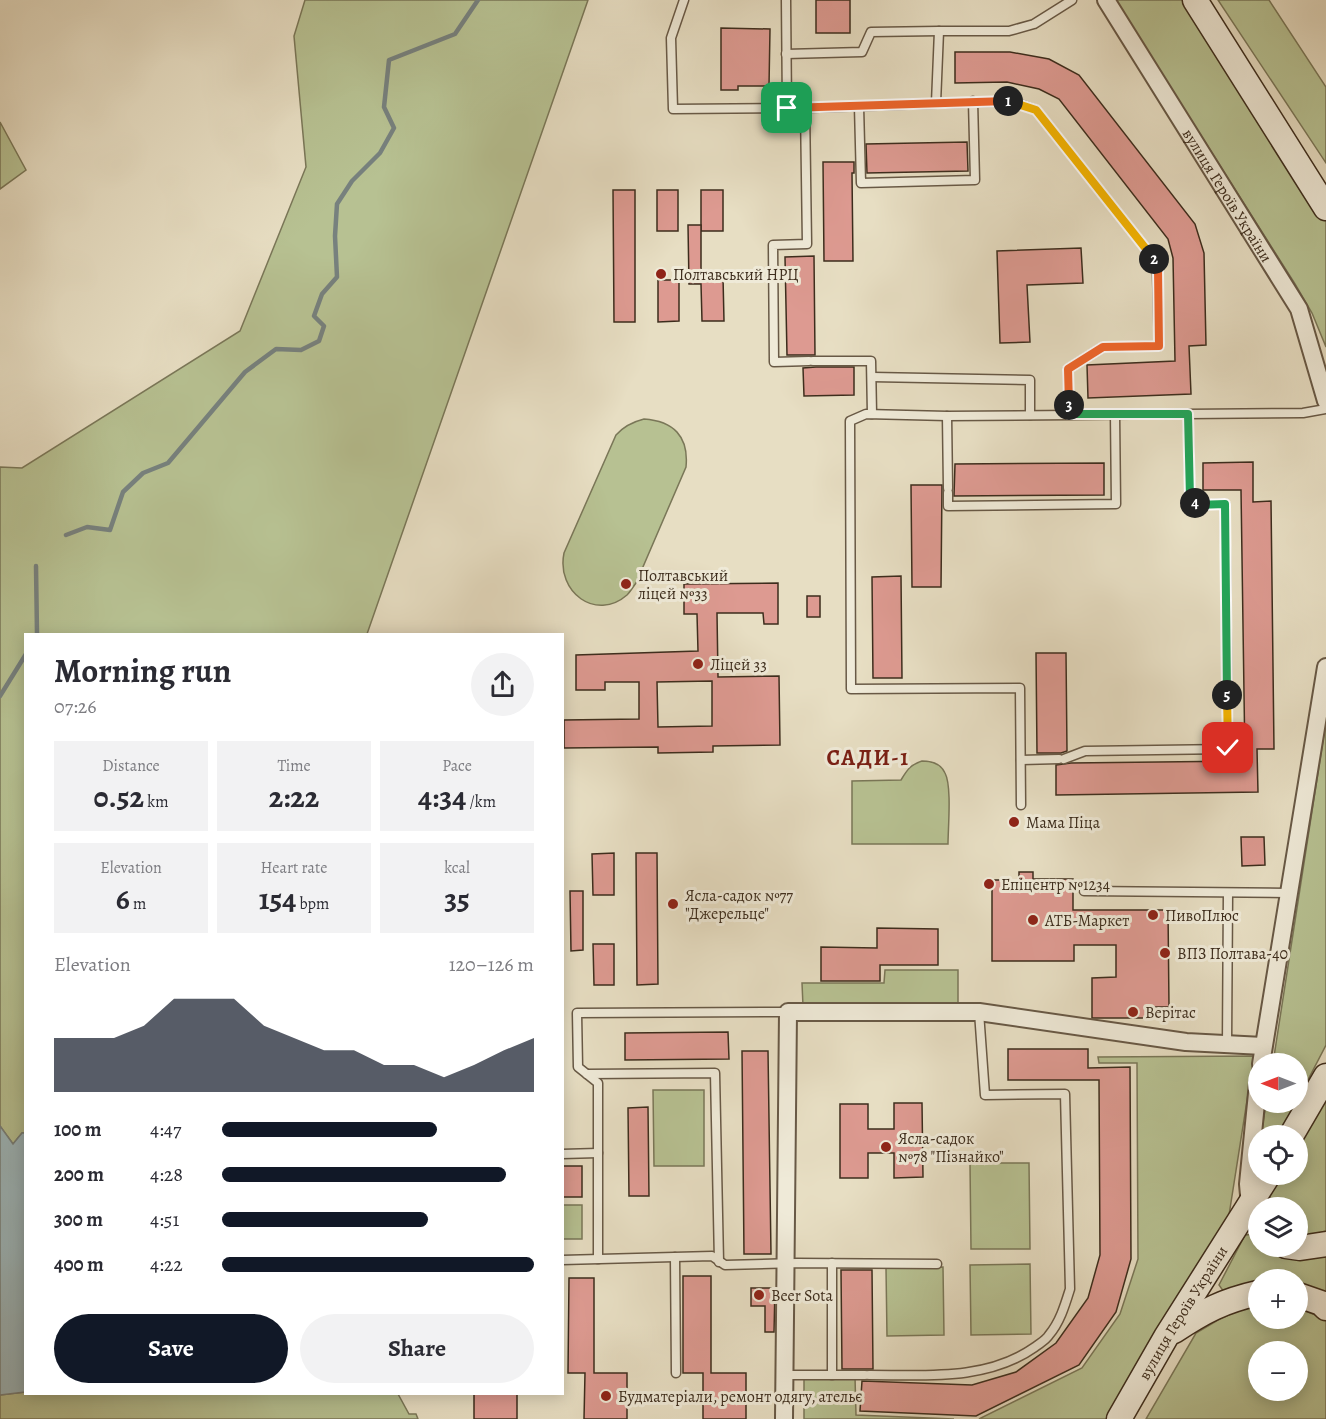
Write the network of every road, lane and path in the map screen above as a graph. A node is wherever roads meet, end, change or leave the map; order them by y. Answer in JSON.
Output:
{"nodes":[{"id":1,"x":684,"y":0,"type":"edge"},
{"id":2,"x":786,"y":0,"type":"edge"},
{"id":3,"x":1072,"y":0,"type":"edge"},
{"id":4,"x":1106,"y":0,"type":"edge"},
{"id":5,"x":1195,"y":0,"type":"edge"},
{"id":6,"x":939,"y":31,"type":"junction"},
{"id":7,"x":786,"y":54,"type":"junction"},
{"id":8,"x":973,"y":101,"type":"junction"},
{"id":9,"x":936,"y":103,"type":"junction"},
{"id":10,"x":859,"y":106,"type":"junction"},
{"id":11,"x":787,"y":108,"type":"junction"},
{"id":12,"x":805,"y":108,"type":"junction"},
{"id":13,"x":1326,"y":208,"type":"edge"},
{"id":14,"x":872,"y":377,"type":"junction"},
{"id":15,"x":1326,"y":401,"type":"edge"},
{"id":16,"x":1326,"y":409,"type":"edge"},
{"id":17,"x":872,"y":414,"type":"junction"},
{"id":18,"x":1069,"y":414,"type":"junction"},
{"id":19,"x":1115,"y":414,"type":"junction"},
{"id":20,"x":1188,"y":414,"type":"junction"},
{"id":21,"x":1029,"y":415,"type":"junction"},
{"id":22,"x":947,"y":416,"type":"junction"},
{"id":23,"x":1326,"y":667,"type":"edge"},
{"id":24,"x":1021,"y":760,"type":"junction"},
{"id":25,"x":1021,"y":805,"type":"dead end"},
{"id":26,"x":1084,"y":891,"type":"dead end"},
{"id":27,"x":1228,"y":893,"type":"junction"},
{"id":28,"x":1288,"y":893,"type":"junction"},
{"id":29,"x":788,"y":1012,"type":"junction"},
{"id":30,"x":979,"y":1012,"type":"junction"},
{"id":31,"x":1227,"y":1045,"type":"junction"},
{"id":32,"x":1263,"y":1046,"type":"junction"},
{"id":33,"x":1262,"y":1053,"type":"edge"},
{"id":34,"x":587,"y":1074,"type":"junction"},
{"id":35,"x":1326,"y":1076,"type":"edge"},
{"id":36,"x":1255,"y":1113,"type":"edge"},
{"id":37,"x":1298,"y":1125,"type":"edge"},
{"id":38,"x":564,"y":1154,"type":"edge"},
{"id":39,"x":598,"y":1154,"type":"junction"},
{"id":40,"x":1251,"y":1197,"type":"edge"},
{"id":41,"x":1248,"y":1223,"type":"edge"},
{"id":42,"x":1326,"y":1244,"type":"edge"},
{"id":43,"x":1308,"y":1247,"type":"edge"},
{"id":44,"x":675,"y":1257,"type":"junction"},
{"id":45,"x":598,"y":1259,"type":"junction"},
{"id":46,"x":564,"y":1260,"type":"edge"},
{"id":47,"x":719,"y":1262,"type":"junction"},
{"id":48,"x":832,"y":1263,"type":"junction"},
{"id":49,"x":785,"y":1264,"type":"junction"},
{"id":50,"x":937,"y":1264,"type":"dead end"},
{"id":51,"x":1248,"y":1296,"type":"edge"},
{"id":52,"x":1308,"y":1298,"type":"edge"},
{"id":53,"x":1326,"y":1308,"type":"edge"},
{"id":54,"x":1166,"y":1337,"type":"junction"},
{"id":55,"x":676,"y":1373,"type":"dead end"},
{"id":56,"x":784,"y":1375,"type":"junction"},
{"id":57,"x":832,"y":1375,"type":"junction"},
{"id":58,"x":784,"y":1419,"type":"edge"},
{"id":59,"x":1119,"y":1419,"type":"edge"}],
"edges":[{"from":1,"to":11,"type":"lane"},
{"from":2,"to":7,"type":"lane"},
{"from":3,"to":6,"type":"lane"},
{"from":4,"to":15,"type":"street","name":"вулиця Героїв України"},
{"from":5,"to":13,"type":"main road"},
{"from":6,"to":7,"type":"lane"},
{"from":6,"to":9,"type":"lane"},
{"from":7,"to":11,"type":"lane"},
{"from":8,"to":9,"type":"lane"},
{"from":8,"to":10,"type":"lane"},
{"from":8,"to":18,"type":"lane"},
{"from":9,"to":10,"type":"lane"},
{"from":10,"to":12,"type":"lane"},
{"from":11,"to":12,"type":"lane"},
{"from":12,"to":14,"type":"lane"},
{"from":14,"to":17,"type":"lane"},
{"from":14,"to":21,"type":"lane"},
{"from":16,"to":20,"type":"lane"},
{"from":17,"to":22,"type":"lane"},
{"from":17,"to":24,"type":"lane"},
{"from":18,"to":19,"type":"lane"},
{"from":18,"to":21,"type":"lane"},
{"from":19,"to":20,"type":"lane"},
{"from":19,"to":22,"type":"lane"},
{"from":20,"to":24,"type":"lane"},
{"from":21,"to":22,"type":"lane"},
{"from":23,"to":28,"type":"street"},
{"from":24,"to":25,"type":"lane"},
{"from":26,"to":27,"type":"lane"},
{"from":27,"to":28,"type":"lane"},
{"from":27,"to":31,"type":"lane"},
{"from":28,"to":32,"type":"street"},
{"from":29,"to":30,"type":"street"},
{"from":29,"to":34,"type":"lane"},
{"from":29,"to":49,"type":"street"},
{"from":30,"to":31,"type":"street"},
{"from":30,"to":57,"type":"lane"},
{"from":31,"to":32,"type":"street"},
{"from":32,"to":33,"type":"street"},
{"from":34,"to":39,"type":"lane"},
{"from":34,"to":47,"type":"lane"},
{"from":35,"to":37,"type":"main road"},
{"from":36,"to":40,"type":"street"},
{"from":38,"to":39,"type":"lane"},
{"from":39,"to":45,"type":"lane"},
{"from":41,"to":54,"type":"main road","name":"вулиця Героїв України"},
{"from":42,"to":43,"type":"main road"},
{"from":44,"to":45,"type":"lane"},
{"from":44,"to":47,"type":"lane"},
{"from":44,"to":55,"type":"lane"},
{"from":45,"to":46,"type":"lane"},
{"from":47,"to":49,"type":"lane"},
{"from":48,"to":49,"type":"lane"},
{"from":48,"to":50,"type":"lane"},
{"from":48,"to":57,"type":"lane"},
{"from":49,"to":56,"type":"street"},
{"from":51,"to":54,"type":"main road"},
{"from":52,"to":53,"type":"main road"},
{"from":54,"to":59,"type":"main road","name":"вулиця Героїв України"},
{"from":56,"to":57,"type":"lane"},
{"from":56,"to":58,"type":"street"}]}
